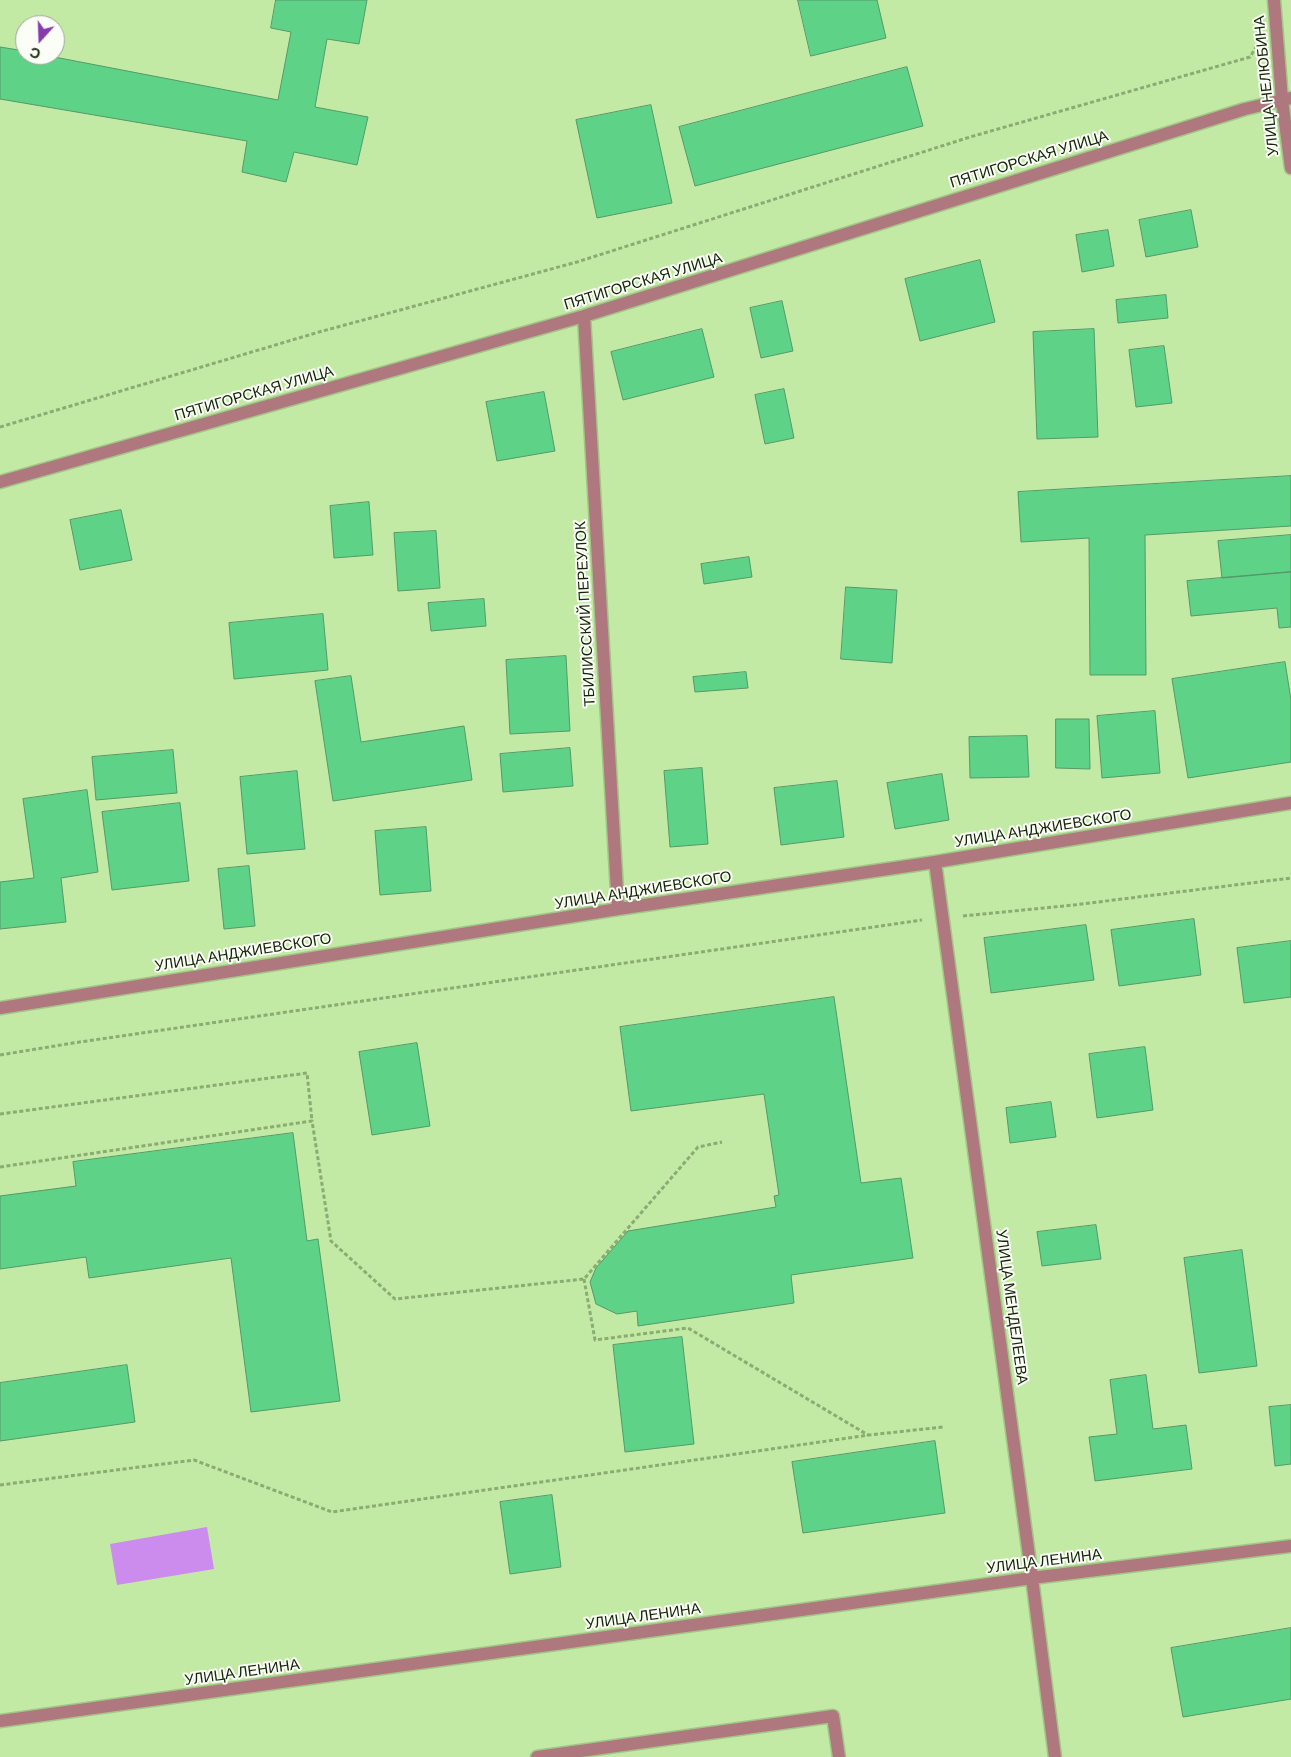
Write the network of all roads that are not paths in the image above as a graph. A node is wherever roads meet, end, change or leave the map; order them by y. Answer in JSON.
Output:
{"nodes":[{"id":1,"x":1274,"y":0,"type":"edge"},
{"id":2,"x":1286,"y":99,"type":"edge"},
{"id":3,"x":1291,"y":168,"type":"edge"},
{"id":4,"x":584,"y":316,"type":"junction"},
{"id":5,"x":0,"y":482,"type":"edge"},
{"id":6,"x":1291,"y":803,"type":"edge"},
{"id":7,"x":935,"y":862,"type":"junction"},
{"id":8,"x":618,"y":910,"type":"junction"},
{"id":9,"x":0,"y":1008,"type":"edge"},
{"id":10,"x":1291,"y":1546,"type":"edge"},
{"id":11,"x":1032,"y":1578,"type":"junction"},
{"id":12,"x":0,"y":1722,"type":"edge"},
{"id":13,"x":537,"y":1757,"type":"edge"},
{"id":14,"x":839,"y":1757,"type":"edge"},
{"id":15,"x":1055,"y":1757,"type":"edge"}],
"edges":[{"from":1,"to":2,"type":"street","name":"УЛИЦА НЕЛЮБИНА"},
{"from":2,"to":3,"type":"street","name":"УЛИЦА НЕЛЮБИНА"},
{"from":2,"to":4,"type":"street","name":"ПЯТИГОРСКАЯ УЛИЦА"},
{"from":4,"to":5,"type":"street","name":"ПЯТИГОРСКАЯ УЛИЦА"},
{"from":4,"to":8,"type":"street","name":"ТБИЛИССКИЙ ПЕРЕУЛОК"},
{"from":6,"to":7,"type":"street","name":"УЛИЦА АНДЖИЕВСКОГО"},
{"from":7,"to":8,"type":"street","name":"УЛИЦА АНДЖИЕВСКОГО"},
{"from":7,"to":11,"type":"street","name":"УЛИЦА МЕНДЕЛЕЕВА"},
{"from":8,"to":9,"type":"street","name":"УЛИЦА АНДЖИЕВСКОГО"},
{"from":10,"to":11,"type":"street","name":"УЛИЦА ЛЕНИНА"},
{"from":11,"to":12,"type":"street","name":"УЛИЦА ЛЕНИНА"},
{"from":11,"to":15,"type":"street","name":"УЛИЦА МЕНДЕЛЕЕВА"},
{"from":13,"to":14,"type":"street"}]}
